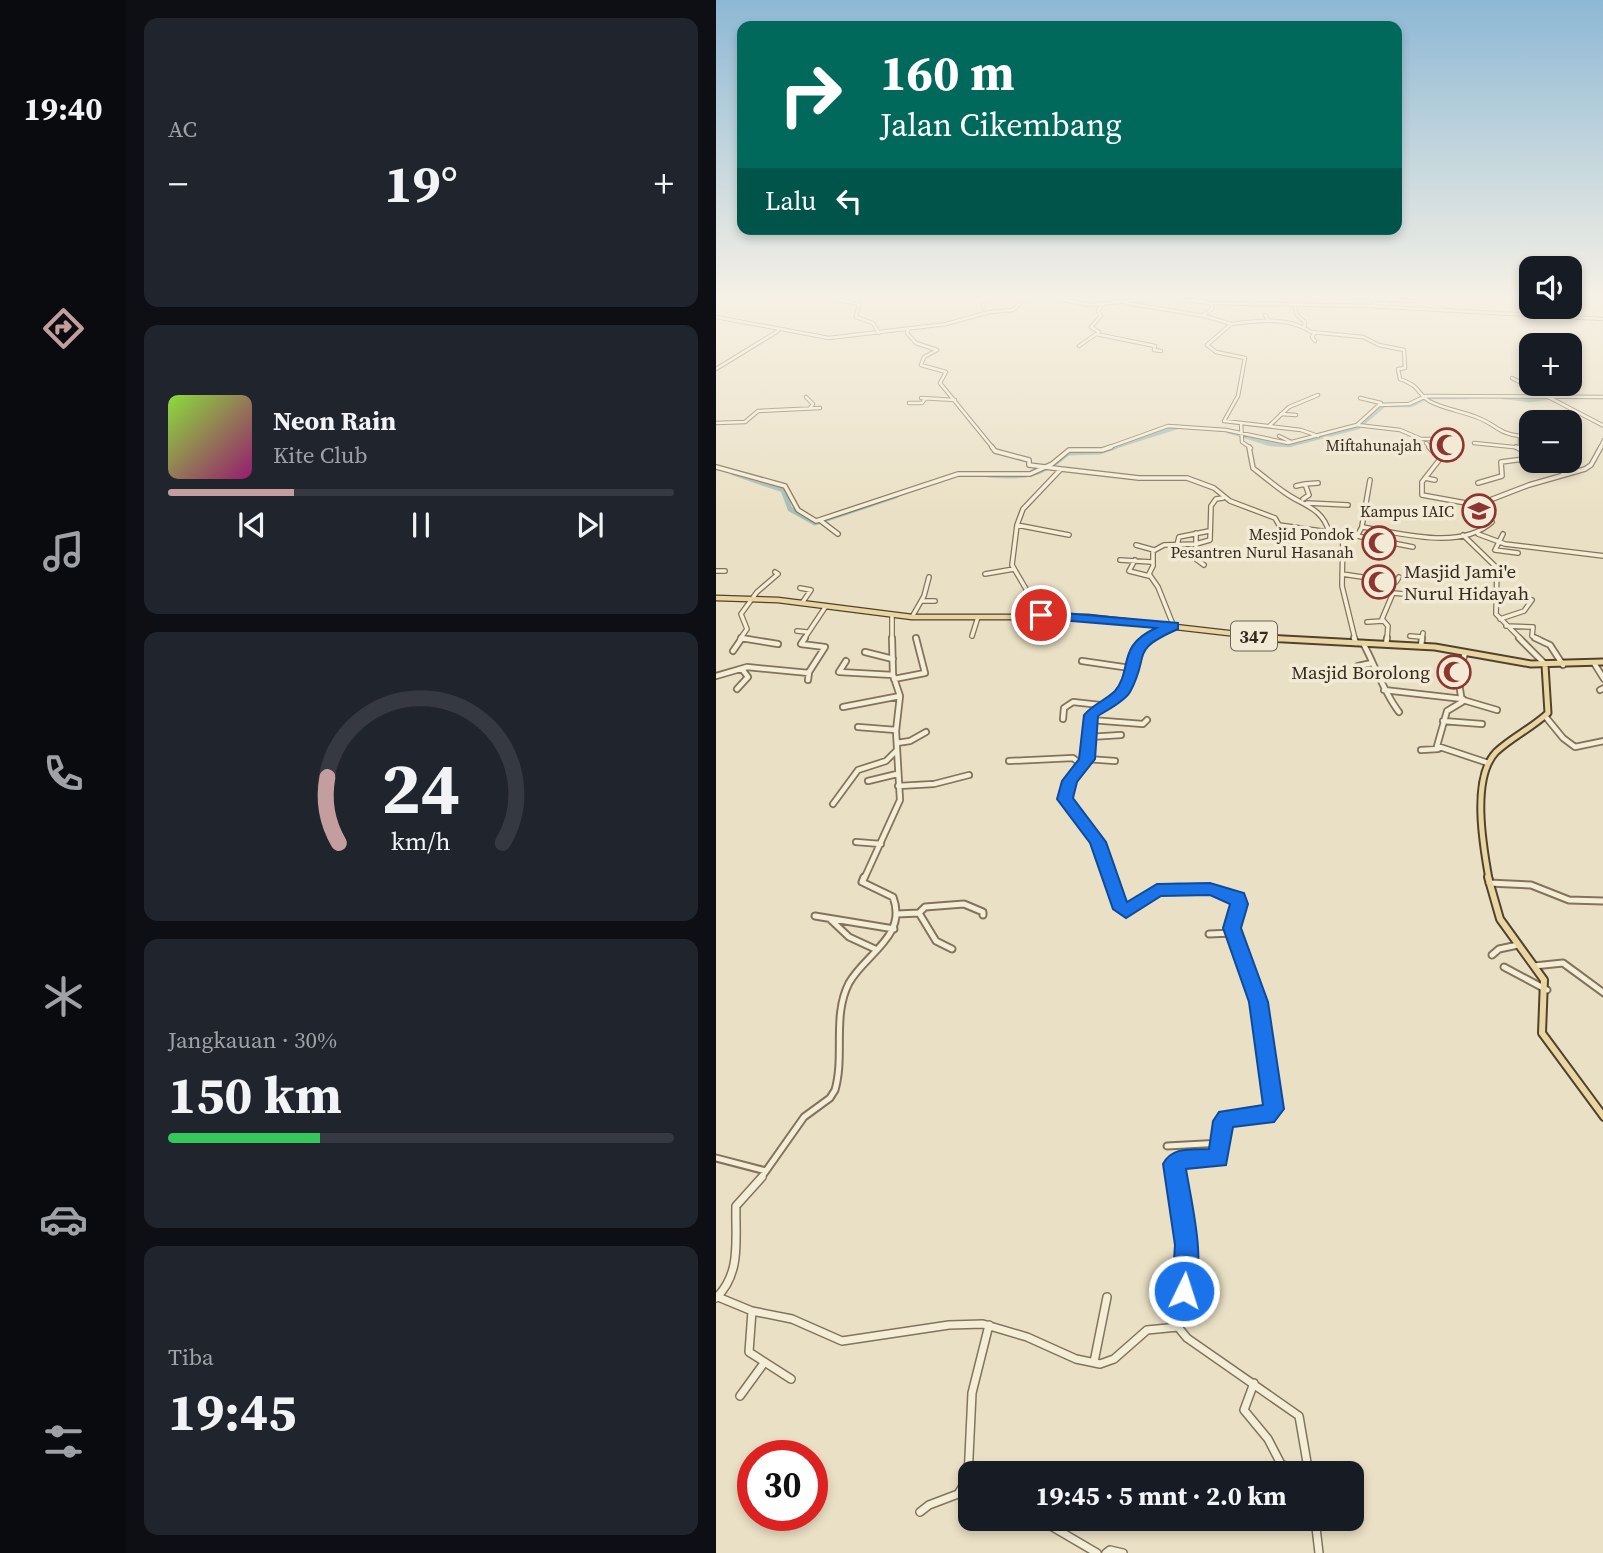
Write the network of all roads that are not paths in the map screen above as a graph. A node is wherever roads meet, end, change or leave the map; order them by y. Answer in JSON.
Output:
{"nodes":[{"id":1,"x":926,"y":367,"type":"edge"},
{"id":2,"x":1243,"y":367,"type":"edge"},
{"id":3,"x":1406,"y":367,"type":"edge"},
{"id":4,"x":1512,"y":378,"type":"dead end"},
{"id":5,"x":1318,"y":395,"type":"dead end"},
{"id":6,"x":806,"y":397,"type":"dead end"},
{"id":7,"x":1424,"y":397,"type":"junction"},
{"id":8,"x":1360,"y":398,"type":"dead end"},
{"id":9,"x":1470,"y":398,"type":"dead end"},
{"id":10,"x":1547,"y":398,"type":"junction"},
{"id":11,"x":1603,"y":398,"type":"edge"},
{"id":12,"x":956,"y":400,"type":"junction"},
{"id":13,"x":909,"y":403,"type":"dead end"},
{"id":14,"x":1385,"y":404,"type":"junction"},
{"id":15,"x":809,"y":408,"type":"junction"},
{"id":16,"x":820,"y":408,"type":"dead end"},
{"id":17,"x":1280,"y":414,"type":"junction"},
{"id":18,"x":1296,"y":415,"type":"dead end"},
{"id":19,"x":1241,"y":423,"type":"junction"},
{"id":20,"x":716,"y":424,"type":"edge"},
{"id":21,"x":1270,"y":425,"type":"junction"},
{"id":22,"x":1359,"y":426,"type":"junction"},
{"id":23,"x":1603,"y":426,"type":"edge"},
{"id":24,"x":1241,"y":434,"type":"junction"},
{"id":25,"x":1279,"y":436,"type":"dead end"},
{"id":26,"x":1317,"y":436,"type":"junction"},
{"id":27,"x":1519,"y":436,"type":"edge"},
{"id":28,"x":1432,"y":439,"type":"dead end"},
{"id":29,"x":1603,"y":440,"type":"edge"},
{"id":30,"x":1291,"y":442,"type":"junction"},
{"id":31,"x":1426,"y":443,"type":"dead end"},
{"id":32,"x":1474,"y":443,"type":"dead end"},
{"id":33,"x":1519,"y":447,"type":"edge"},
{"id":34,"x":1519,"y":459,"type":"edge"},
{"id":35,"x":716,"y":467,"type":"edge"},
{"id":36,"x":1047,"y":468,"type":"junction"},
{"id":37,"x":1061,"y":469,"type":"junction"},
{"id":38,"x":1570,"y":474,"type":"joint"},
{"id":39,"x":1425,"y":478,"type":"junction"},
{"id":40,"x":1370,"y":480,"type":"dead end"},
{"id":41,"x":1435,"y":480,"type":"dead end"},
{"id":42,"x":1318,"y":483,"type":"dead end"},
{"id":43,"x":1478,"y":483,"type":"dead end"},
{"id":44,"x":1305,"y":484,"type":"junction"},
{"id":45,"x":1296,"y":486,"type":"dead end"},
{"id":46,"x":1224,"y":498,"type":"junction"},
{"id":47,"x":1305,"y":501,"type":"junction"},
{"id":48,"x":1348,"y":505,"type":"dead end"},
{"id":49,"x":1477,"y":506,"type":"junction"},
{"id":50,"x":821,"y":521,"type":"junction"},
{"id":51,"x":1016,"y":525,"type":"junction"},
{"id":52,"x":1362,"y":527,"type":"junction"},
{"id":53,"x":1209,"y":531,"type":"junction"},
{"id":54,"x":1329,"y":532,"type":"junction"},
{"id":55,"x":1196,"y":533,"type":"junction"},
{"id":56,"x":838,"y":534,"type":"dead end"},
{"id":57,"x":1478,"y":534,"type":"junction"},
{"id":58,"x":1503,"y":534,"type":"dead end"},
{"id":59,"x":1069,"y":535,"type":"dead end"},
{"id":60,"x":1343,"y":535,"type":"junction"},
{"id":61,"x":1463,"y":535,"type":"junction"},
{"id":62,"x":1356,"y":536,"type":"junction"},
{"id":63,"x":1498,"y":543,"type":"junction"},
{"id":64,"x":1196,"y":544,"type":"junction"},
{"id":65,"x":1136,"y":545,"type":"dead end"},
{"id":66,"x":1177,"y":545,"type":"junction"},
{"id":67,"x":1413,"y":547,"type":"dead end"},
{"id":68,"x":1154,"y":550,"type":"junction"},
{"id":69,"x":1518,"y":553,"type":"dead end"},
{"id":70,"x":1603,"y":556,"type":"edge"},
{"id":71,"x":1120,"y":560,"type":"dead end"},
{"id":72,"x":1135,"y":560,"type":"junction"},
{"id":73,"x":1151,"y":562,"type":"junction"},
{"id":74,"x":1204,"y":565,"type":"dead end"},
{"id":75,"x":1014,"y":569,"type":"junction"},
{"id":76,"x":725,"y":570,"type":"dead end"},
{"id":77,"x":716,"y":571,"type":"edge"},
{"id":78,"x":775,"y":572,"type":"dead end"},
{"id":79,"x":1342,"y":573,"type":"junction"},
{"id":80,"x":985,"y":574,"type":"dead end"},
{"id":81,"x":1150,"y":576,"type":"junction"},
{"id":82,"x":930,"y":577,"type":"dead end"},
{"id":83,"x":1399,"y":577,"type":"dead end"},
{"id":84,"x":800,"y":588,"type":"dead end"},
{"id":85,"x":1404,"y":594,"type":"dead end"},
{"id":86,"x":716,"y":598,"type":"edge"},
{"id":87,"x":755,"y":599,"type":"junction"},
{"id":88,"x":1532,"y":600,"type":"dead end"},
{"id":89,"x":922,"y":601,"type":"junction"},
{"id":90,"x":935,"y":601,"type":"dead end"},
{"id":91,"x":802,"y":603,"type":"junction"},
{"id":92,"x":826,"y":606,"type":"junction"},
{"id":93,"x":1026,"y":615,"type":"junction"},
{"id":94,"x":893,"y":616,"type":"junction"},
{"id":95,"x":904,"y":616,"type":"joint"},
{"id":96,"x":978,"y":616,"type":"junction"},
{"id":97,"x":912,"y":617,"type":"junction"},
{"id":98,"x":1499,"y":619,"type":"junction"},
{"id":99,"x":1383,"y":621,"type":"junction"},
{"id":100,"x":1367,"y":622,"type":"dead end"},
{"id":101,"x":1174,"y":626,"type":"junction"},
{"id":102,"x":1505,"y":626,"type":"junction"},
{"id":103,"x":797,"y":631,"type":"dead end"},
{"id":104,"x":807,"y":632,"type":"junction"},
{"id":105,"x":972,"y":636,"type":"dead end"},
{"id":106,"x":1410,"y":636,"type":"dead end"},
{"id":107,"x":740,"y":638,"type":"junction"},
{"id":108,"x":916,"y":638,"type":"dead end"},
{"id":109,"x":1356,"y":643,"type":"junction"},
{"id":110,"x":1364,"y":643,"type":"junction"},
{"id":111,"x":778,"y":644,"type":"dead end"},
{"id":112,"x":1386,"y":644,"type":"junction"},
{"id":113,"x":1421,"y":646,"type":"junction"},
{"id":114,"x":733,"y":650,"type":"dead end"},
{"id":115,"x":865,"y":652,"type":"dead end"},
{"id":116,"x":1465,"y":653,"type":"junction"},
{"id":117,"x":893,"y":659,"type":"junction"},
{"id":118,"x":846,"y":661,"type":"dead end"},
{"id":119,"x":1082,"y":661,"type":"dead end"},
{"id":120,"x":1603,"y":662,"type":"edge"},
{"id":121,"x":1372,"y":663,"type":"junction"},
{"id":122,"x":1594,"y":663,"type":"junction"},
{"id":123,"x":1545,"y":665,"type":"junction"},
{"id":124,"x":1563,"y":665,"type":"junction"},
{"id":125,"x":1358,"y":666,"type":"dead end"},
{"id":126,"x":1130,"y":668,"type":"junction"},
{"id":127,"x":742,"y":669,"type":"junction"},
{"id":128,"x":716,"y":676,"type":"edge"},
{"id":129,"x":893,"y":677,"type":"junction"},
{"id":130,"x":1603,"y":679,"type":"edge"},
{"id":131,"x":738,"y":690,"type":"dead end"},
{"id":132,"x":1384,"y":690,"type":"junction"},
{"id":133,"x":900,"y":696,"type":"junction"},
{"id":134,"x":1463,"y":700,"type":"junction"},
{"id":135,"x":1101,"y":706,"type":"junction"},
{"id":136,"x":843,"y":707,"type":"dead end"},
{"id":137,"x":1497,"y":710,"type":"dead end"},
{"id":138,"x":1399,"y":712,"type":"dead end"},
{"id":139,"x":1545,"y":716,"type":"junction"},
{"id":140,"x":1063,"y":719,"type":"dead end"},
{"id":141,"x":1091,"y":720,"type":"junction"},
{"id":142,"x":1147,"y":720,"type":"dead end"},
{"id":143,"x":1443,"y":721,"type":"junction"},
{"id":144,"x":1482,"y":724,"type":"dead end"},
{"id":145,"x":858,"y":727,"type":"dead end"},
{"id":146,"x":896,"y":730,"type":"junction"},
{"id":147,"x":926,"y":732,"type":"dead end"},
{"id":148,"x":1121,"y":735,"type":"dead end"},
{"id":149,"x":1089,"y":737,"type":"junction"},
{"id":150,"x":1603,"y":741,"type":"edge"},
{"id":151,"x":898,"y":746,"type":"junction"},
{"id":152,"x":1438,"y":749,"type":"junction"},
{"id":153,"x":1421,"y":750,"type":"dead end"},
{"id":154,"x":1087,"y":759,"type":"junction"},
{"id":155,"x":1009,"y":761,"type":"dead end"},
{"id":156,"x":1115,"y":761,"type":"dead end"},
{"id":157,"x":1488,"y":763,"type":"junction"},
{"id":158,"x":1082,"y":765,"type":"junction"},
{"id":159,"x":897,"y":774,"type":"junction"},
{"id":160,"x":969,"y":775,"type":"dead end"},
{"id":161,"x":868,"y":781,"type":"dead end"},
{"id":162,"x":898,"y":786,"type":"junction"},
{"id":163,"x":833,"y":804,"type":"dead end"},
{"id":164,"x":856,"y":842,"type":"dead end"},
{"id":165,"x":881,"y":844,"type":"junction"},
{"id":166,"x":1488,"y":883,"type":"junction"},
{"id":167,"x":1603,"y":901,"type":"edge"},
{"id":168,"x":919,"y":913,"type":"junction"},
{"id":169,"x":897,"y":914,"type":"junction"},
{"id":170,"x":983,"y":915,"type":"dead end"},
{"id":171,"x":815,"y":916,"type":"dead end"},
{"id":172,"x":831,"y":920,"type":"junction"},
{"id":173,"x":894,"y":929,"type":"junction"},
{"id":174,"x":1233,"y":933,"type":"junction"},
{"id":175,"x":1209,"y":934,"type":"dead end"},
{"id":176,"x":1519,"y":945,"type":"junction"},
{"id":177,"x":875,"y":949,"type":"junction"},
{"id":178,"x":952,"y":949,"type":"dead end"},
{"id":179,"x":1492,"y":955,"type":"dead end"},
{"id":180,"x":1534,"y":966,"type":"junction"},
{"id":181,"x":1505,"y":967,"type":"dead end"},
{"id":182,"x":1547,"y":990,"type":"junction"},
{"id":183,"x":1603,"y":993,"type":"edge"},
{"id":184,"x":1603,"y":1117,"type":"edge"},
{"id":185,"x":1222,"y":1143,"type":"junction"},
{"id":186,"x":1167,"y":1146,"type":"dead end"},
{"id":187,"x":716,"y":1158,"type":"edge"},
{"id":188,"x":766,"y":1171,"type":"junction"},
{"id":189,"x":717,"y":1297,"type":"edge"},
{"id":190,"x":1107,"y":1297,"type":"dead end"},
{"id":191,"x":752,"y":1311,"type":"junction"},
{"id":192,"x":989,"y":1325,"type":"junction"},
{"id":193,"x":1175,"y":1328,"type":"junction"},
{"id":194,"x":1094,"y":1362,"type":"junction"},
{"id":195,"x":764,"y":1363,"type":"junction"},
{"id":196,"x":791,"y":1379,"type":"dead end"},
{"id":197,"x":1254,"y":1383,"type":"junction"},
{"id":198,"x":740,"y":1396,"type":"dead end"},
{"id":199,"x":971,"y":1461,"type":"edge"},
{"id":200,"x":1279,"y":1461,"type":"edge"},
{"id":201,"x":1307,"y":1461,"type":"edge"},
{"id":202,"x":958,"y":1494,"type":"edge"},
{"id":203,"x":920,"y":1512,"type":"dead end"},
{"id":204,"x":1059,"y":1531,"type":"edge"},
{"id":205,"x":1316,"y":1531,"type":"edge"},
{"id":206,"x":1096,"y":1553,"type":"edge"},
{"id":207,"x":1106,"y":1553,"type":"edge"},
{"id":208,"x":1123,"y":1553,"type":"edge"},
{"id":209,"x":1319,"y":1553,"type":"edge"}],
"edges":[{"from":1,"to":12,"type":"street"},
{"from":2,"to":19,"type":"street"},
{"from":3,"to":7,"type":"street"},
{"from":4,"to":10,"type":"street"},
{"from":5,"to":17,"type":"street"},
{"from":6,"to":15,"type":"street"},
{"from":7,"to":10,"type":"street"},
{"from":7,"to":14,"type":"street"},
{"from":7,"to":27,"type":"street"},
{"from":8,"to":14,"type":"street"},
{"from":9,"to":10,"type":"street"},
{"from":10,"to":11,"type":"street"},
{"from":10,"to":23,"type":"street"},
{"from":12,"to":13,"type":"street"},
{"from":12,"to":36,"type":"street"},
{"from":14,"to":22,"type":"street"},
{"from":15,"to":16,"type":"street"},
{"from":15,"to":20,"type":"street"},
{"from":17,"to":18,"type":"street"},
{"from":17,"to":21,"type":"street"},
{"from":19,"to":21,"type":"street"},
{"from":19,"to":24,"type":"street"},
{"from":21,"to":26,"type":"street"},
{"from":22,"to":26,"type":"street"},
{"from":22,"to":28,"type":"street"},
{"from":24,"to":30,"type":"street"},
{"from":24,"to":36,"type":"street"},
{"from":24,"to":47,"type":"street"},
{"from":25,"to":30,"type":"street"},
{"from":26,"to":30,"type":"street"},
{"from":29,"to":38,"type":"street"},
{"from":31,"to":39,"type":"street"},
{"from":32,"to":33,"type":"street"},
{"from":34,"to":43,"type":"street"},
{"from":35,"to":50,"type":"street"},
{"from":36,"to":37,"type":"street"},
{"from":36,"to":50,"type":"street"},
{"from":37,"to":46,"type":"street"},
{"from":37,"to":51,"type":"street"},
{"from":38,"to":49,"type":"street"},
{"from":39,"to":41,"type":"street"},
{"from":39,"to":49,"type":"street"},
{"from":40,"to":52,"type":"street"},
{"from":42,"to":44,"type":"street"},
{"from":44,"to":45,"type":"street"},
{"from":44,"to":47,"type":"street"},
{"from":46,"to":53,"type":"street"},
{"from":46,"to":54,"type":"street"},
{"from":47,"to":48,"type":"street"},
{"from":47,"to":54,"type":"street"},
{"from":49,"to":57,"type":"street"},
{"from":50,"to":56,"type":"street"},
{"from":51,"to":59,"type":"street"},
{"from":51,"to":75,"type":"street"},
{"from":52,"to":61,"type":"street"},
{"from":52,"to":62,"type":"street"},
{"from":53,"to":55,"type":"street"},
{"from":53,"to":64,"type":"street"},
{"from":54,"to":60,"type":"street"},
{"from":55,"to":64,"type":"street"},
{"from":55,"to":66,"type":"street"},
{"from":57,"to":61,"type":"street"},
{"from":57,"to":63,"type":"street"},
{"from":58,"to":63,"type":"street"},
{"from":60,"to":62,"type":"street"},
{"from":60,"to":79,"type":"street"},
{"from":61,"to":98,"type":"street"},
{"from":62,"to":67,"type":"street"},
{"from":63,"to":69,"type":"street"},
{"from":63,"to":70,"type":"street"},
{"from":64,"to":66,"type":"street"},
{"from":64,"to":74,"type":"street"},
{"from":65,"to":68,"type":"street"},
{"from":66,"to":68,"type":"street"},
{"from":68,"to":73,"type":"street"},
{"from":71,"to":72,"type":"street"},
{"from":72,"to":73,"type":"street"},
{"from":72,"to":81,"type":"street"},
{"from":73,"to":81,"type":"street"},
{"from":75,"to":80,"type":"street"},
{"from":75,"to":93,"type":"street"},
{"from":76,"to":77,"type":"street"},
{"from":78,"to":87,"type":"street"},
{"from":79,"to":83,"type":"street"},
{"from":79,"to":109,"type":"street"},
{"from":81,"to":101,"type":"street"},
{"from":82,"to":89,"type":"street"},
{"from":84,"to":91,"type":"street"},
{"from":85,"to":99,"type":"street"},
{"from":86,"to":87,"type":"main road","number":"347"},
{"from":87,"to":91,"type":"main road","number":"347"},
{"from":87,"to":107,"type":"street"},
{"from":88,"to":98,"type":"street"},
{"from":89,"to":90,"type":"street"},
{"from":89,"to":97,"type":"street"},
{"from":91,"to":92,"type":"main road","number":"347"},
{"from":92,"to":94,"type":"main road","number":"347"},
{"from":92,"to":104,"type":"street"},
{"from":93,"to":96,"type":"main road","number":"347"},
{"from":93,"to":101,"type":"main road","number":"347"},
{"from":94,"to":95,"type":"main road","number":"347"},
{"from":94,"to":117,"type":"street"},
{"from":95,"to":97,"type":"main road","number":"347"},
{"from":96,"to":97,"type":"main road","number":"347"},
{"from":96,"to":105,"type":"street"},
{"from":98,"to":102,"type":"street"},
{"from":99,"to":100,"type":"street"},
{"from":99,"to":112,"type":"street"},
{"from":101,"to":109,"type":"main road","number":"347"},
{"from":101,"to":126,"type":"street"},
{"from":102,"to":123,"type":"street"},
{"from":102,"to":124,"type":"street"},
{"from":103,"to":104,"type":"street"},
{"from":104,"to":127,"type":"street"},
{"from":106,"to":113,"type":"street"},
{"from":107,"to":111,"type":"street"},
{"from":107,"to":114,"type":"street"},
{"from":108,"to":129,"type":"street"},
{"from":109,"to":110,"type":"main road","number":"347"},
{"from":110,"to":112,"type":"main road","number":"347"},
{"from":110,"to":121,"type":"street"},
{"from":112,"to":113,"type":"main road","number":"347"},
{"from":113,"to":116,"type":"main road","number":"347"},
{"from":115,"to":117,"type":"street"},
{"from":116,"to":123,"type":"main road","number":"347"},
{"from":116,"to":134,"type":"street"},
{"from":117,"to":129,"type":"street"},
{"from":118,"to":129,"type":"street"},
{"from":119,"to":126,"type":"street"},
{"from":120,"to":122,"type":"main road","number":"347"},
{"from":121,"to":125,"type":"street"},
{"from":121,"to":132,"type":"street"},
{"from":122,"to":124,"type":"main road","number":"347"},
{"from":122,"to":130,"type":"street"},
{"from":123,"to":124,"type":"main road","number":"347"},
{"from":123,"to":139,"type":"main road"},
{"from":126,"to":135,"type":"street"},
{"from":127,"to":128,"type":"street"},
{"from":127,"to":131,"type":"street"},
{"from":129,"to":133,"type":"street"},
{"from":132,"to":134,"type":"street"},
{"from":132,"to":138,"type":"street"},
{"from":133,"to":136,"type":"street"},
{"from":133,"to":146,"type":"street"},
{"from":134,"to":137,"type":"street"},
{"from":134,"to":143,"type":"street"},
{"from":135,"to":140,"type":"street"},
{"from":135,"to":141,"type":"street"},
{"from":139,"to":150,"type":"street"},
{"from":139,"to":157,"type":"main road"},
{"from":141,"to":142,"type":"street"},
{"from":141,"to":149,"type":"street"},
{"from":143,"to":144,"type":"street"},
{"from":143,"to":152,"type":"street"},
{"from":145,"to":146,"type":"street"},
{"from":146,"to":151,"type":"street"},
{"from":147,"to":151,"type":"street"},
{"from":148,"to":149,"type":"street"},
{"from":149,"to":154,"type":"street"},
{"from":151,"to":159,"type":"street"},
{"from":151,"to":163,"type":"street"},
{"from":152,"to":153,"type":"street"},
{"from":152,"to":157,"type":"street"},
{"from":154,"to":156,"type":"street"},
{"from":154,"to":158,"type":"street"},
{"from":155,"to":158,"type":"street"},
{"from":157,"to":166,"type":"main road"},
{"from":158,"to":174,"type":"street"},
{"from":159,"to":161,"type":"street"},
{"from":159,"to":162,"type":"street"},
{"from":160,"to":162,"type":"street"},
{"from":162,"to":165,"type":"street"},
{"from":164,"to":165,"type":"street"},
{"from":165,"to":169,"type":"street"},
{"from":166,"to":167,"type":"street"},
{"from":166,"to":176,"type":"main road"},
{"from":168,"to":169,"type":"street"},
{"from":168,"to":170,"type":"street"},
{"from":168,"to":178,"type":"street"},
{"from":169,"to":173,"type":"street"},
{"from":171,"to":172,"type":"street"},
{"from":172,"to":173,"type":"street"},
{"from":172,"to":177,"type":"street"},
{"from":173,"to":177,"type":"street"},
{"from":174,"to":175,"type":"street"},
{"from":174,"to":185,"type":"street"},
{"from":176,"to":179,"type":"street"},
{"from":176,"to":180,"type":"main road"},
{"from":177,"to":188,"type":"street"},
{"from":180,"to":182,"type":"main road"},
{"from":180,"to":183,"type":"street"},
{"from":181,"to":182,"type":"street"},
{"from":182,"to":184,"type":"main road"},
{"from":185,"to":186,"type":"street"},
{"from":185,"to":193,"type":"street"},
{"from":187,"to":188,"type":"street"},
{"from":188,"to":189,"type":"street"},
{"from":189,"to":191,"type":"street"},
{"from":190,"to":194,"type":"street"},
{"from":191,"to":192,"type":"street"},
{"from":191,"to":195,"type":"street"},
{"from":192,"to":194,"type":"street"},
{"from":192,"to":199,"type":"street"},
{"from":193,"to":194,"type":"street"},
{"from":193,"to":197,"type":"street"},
{"from":195,"to":196,"type":"street"},
{"from":195,"to":198,"type":"street"},
{"from":197,"to":200,"type":"street"},
{"from":197,"to":201,"type":"street"},
{"from":202,"to":203,"type":"street"},
{"from":204,"to":206,"type":"street"},
{"from":205,"to":209,"type":"street"},
{"from":207,"to":208,"type":"street"}]}
